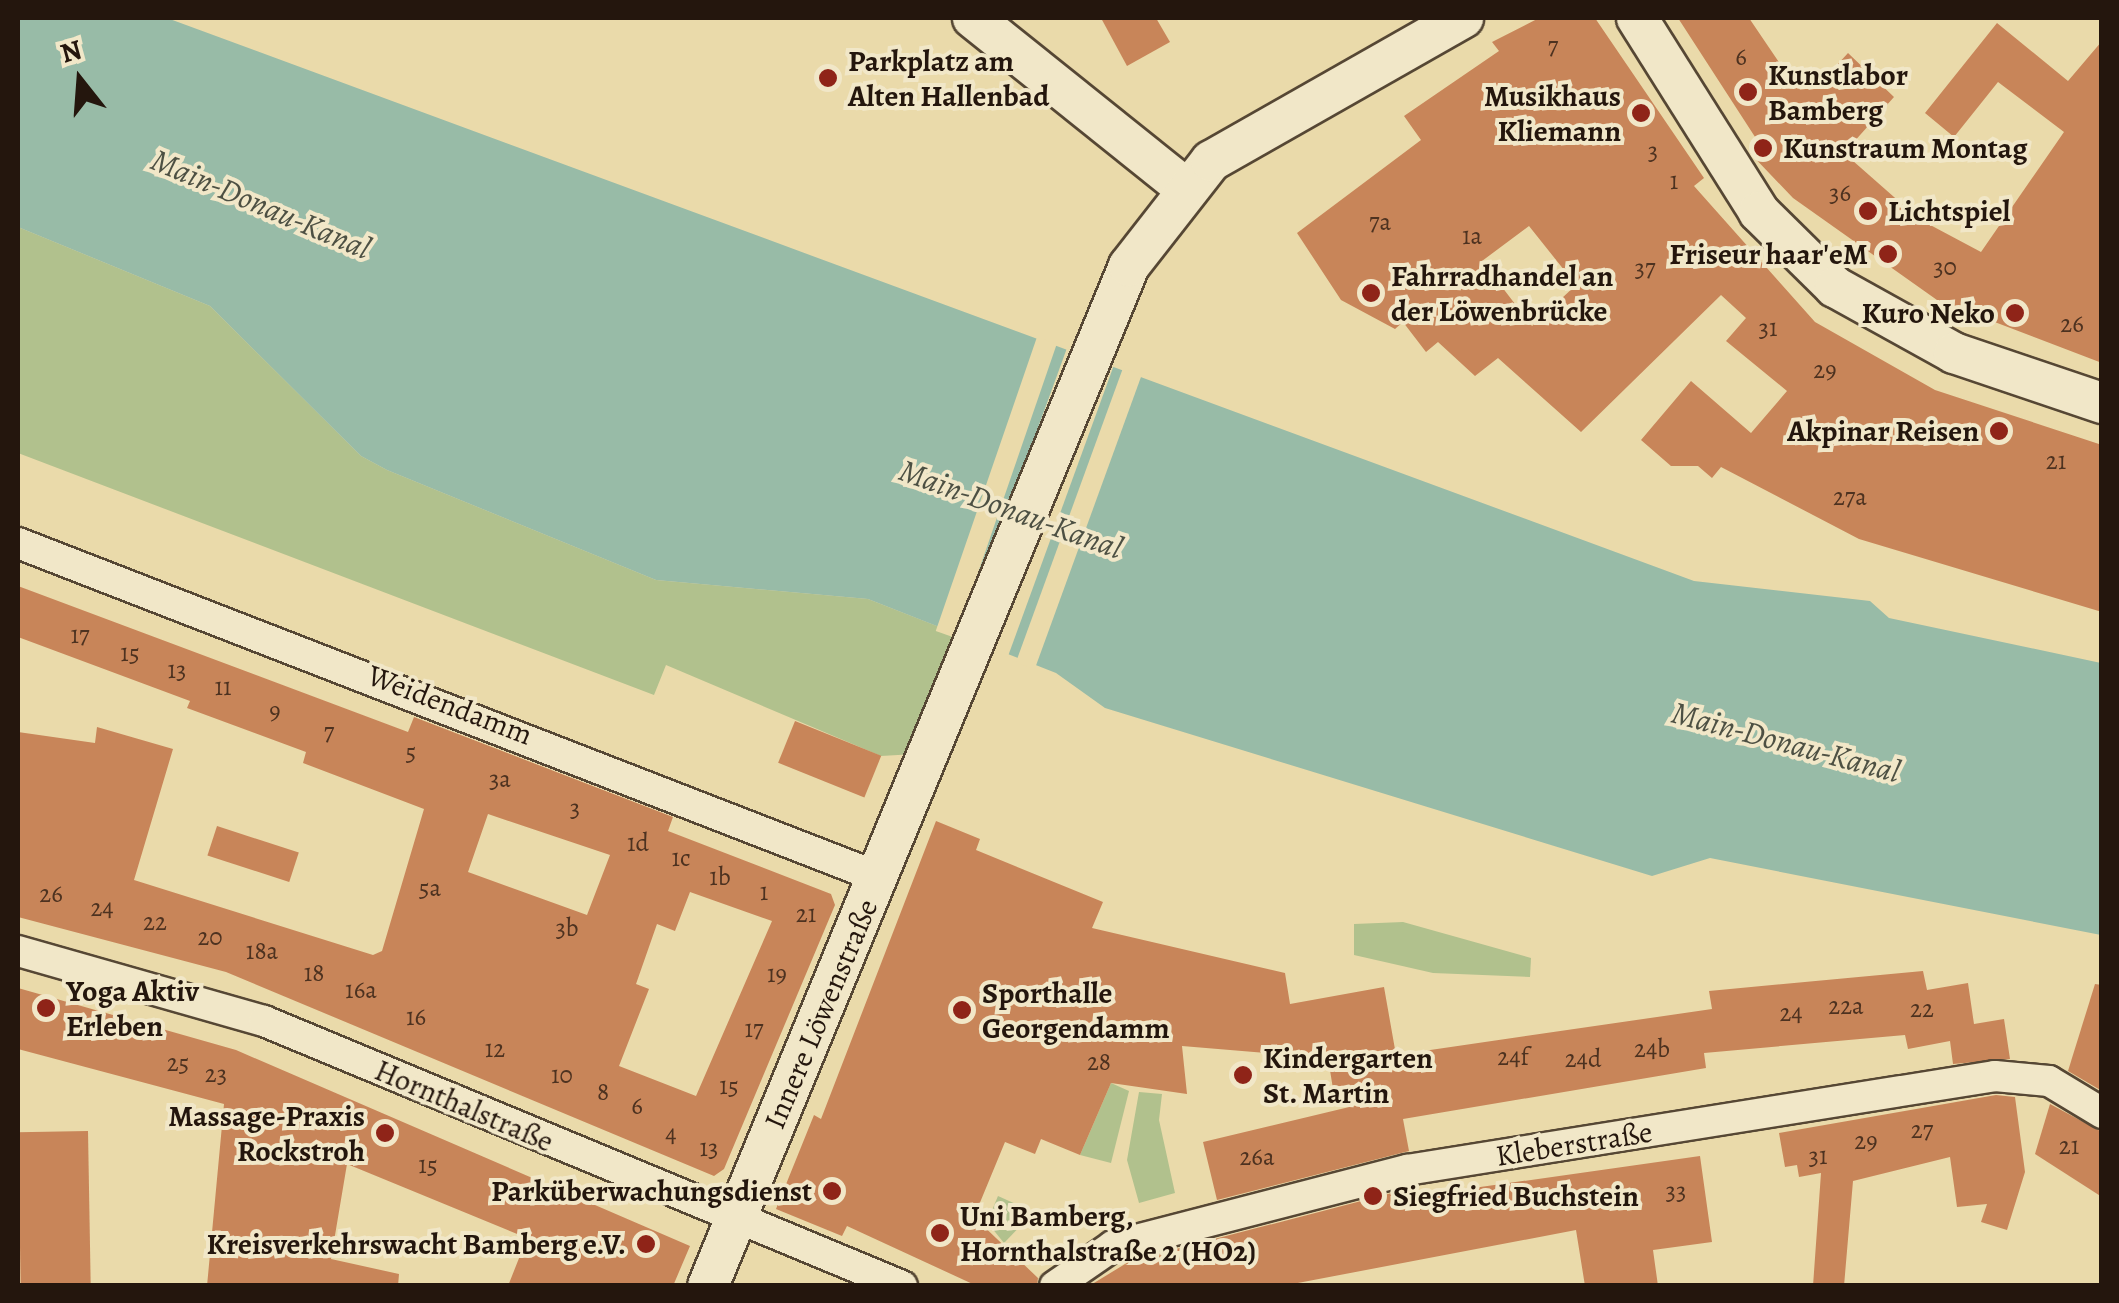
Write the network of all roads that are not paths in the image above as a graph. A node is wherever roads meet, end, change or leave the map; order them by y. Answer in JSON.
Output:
{"nodes":[{"id":1,"x":972,"y":18,"type":"edge"},
{"id":2,"x":1463,"y":18,"type":"edge"},
{"id":3,"x":1643,"y":20,"type":"edge"},
{"id":4,"x":1184,"y":186,"type":"junction"},
{"id":5,"x":2102,"y":403,"type":"edge"},
{"id":6,"x":18,"y":543,"type":"edge"},
{"id":7,"x":878,"y":877,"type":"junction"},
{"id":8,"x":18,"y":951,"type":"edge"},
{"id":9,"x":2102,"y":1113,"type":"edge"},
{"id":10,"x":734,"y":1221,"type":"junction"},
{"id":11,"x":708,"y":1286,"type":"edge"},
{"id":12,"x":902,"y":1286,"type":"edge"},
{"id":13,"x":1056,"y":1286,"type":"edge"}],
"edges":[{"from":1,"to":4,"type":"street"},
{"from":2,"to":4,"type":"street","name":"Innere Löwenstraße"},
{"from":3,"to":5,"type":"street"},
{"from":4,"to":7,"type":"street","name":"Innere Löwenstraße"},
{"from":6,"to":7,"type":"street","name":"Weidendamm"},
{"from":7,"to":10,"type":"street","name":"Innere Löwenstraße"},
{"from":8,"to":10,"type":"street","name":"Hornthalstraße"},
{"from":9,"to":13,"type":"street","name":"Kleberstraße"},
{"from":10,"to":11,"type":"street","name":"Innere Löwenstraße"},
{"from":10,"to":12,"type":"street","name":"Hornthalstraße"}]}
